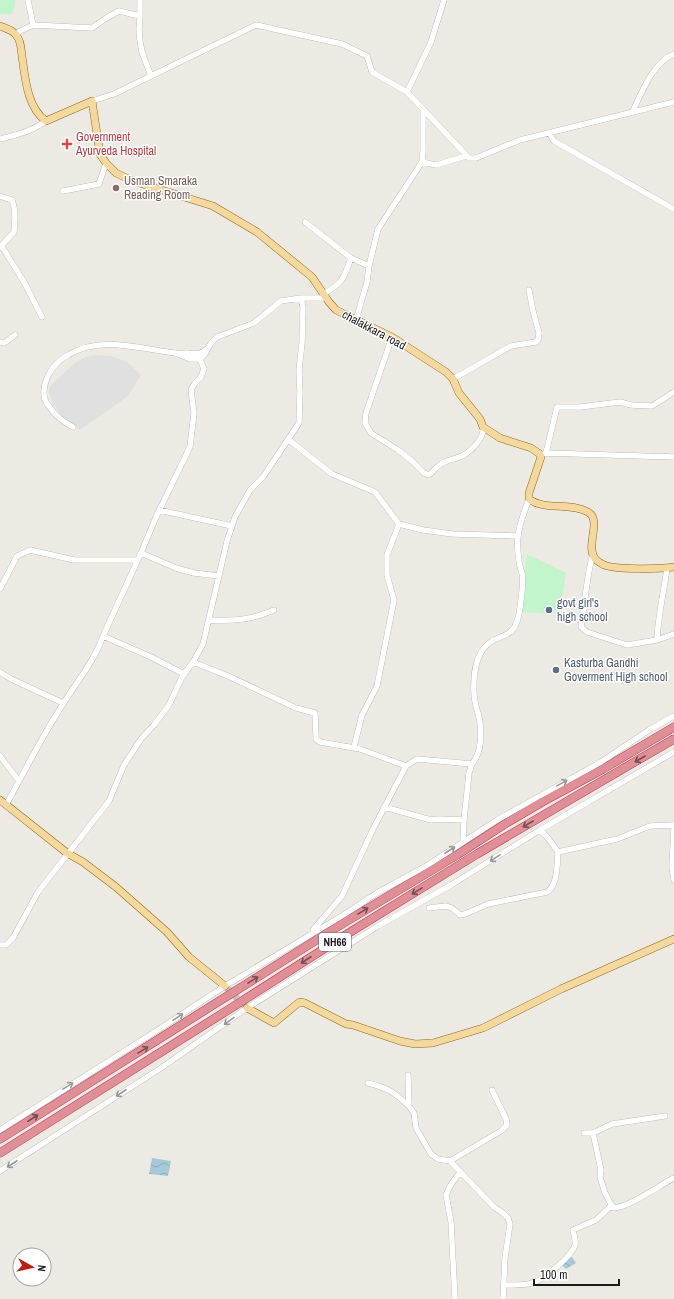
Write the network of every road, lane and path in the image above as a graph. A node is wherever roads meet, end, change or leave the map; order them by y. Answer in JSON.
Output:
{"nodes":[{"id":1,"x":28,"y":0,"type":"edge"},
{"id":2,"x":140,"y":0,"type":"edge"},
{"id":3,"x":444,"y":0,"type":"edge"},
{"id":4,"x":140,"y":16,"type":"junction"},
{"id":5,"x":34,"y":25,"type":"junction"},
{"id":6,"x":0,"y":26,"type":"edge"},
{"id":7,"x":16,"y":35,"type":"junction"},
{"id":8,"x":674,"y":54,"type":"edge"},
{"id":9,"x":151,"y":76,"type":"junction"},
{"id":10,"x":407,"y":92,"type":"junction"},
{"id":11,"x":92,"y":101,"type":"junction"},
{"id":12,"x":674,"y":102,"type":"edge"},
{"id":13,"x":424,"y":110,"type":"junction"},
{"id":14,"x":633,"y":111,"type":"junction"},
{"id":15,"x":46,"y":121,"type":"junction"},
{"id":16,"x":550,"y":134,"type":"junction"},
{"id":17,"x":0,"y":139,"type":"edge"},
{"id":18,"x":466,"y":156,"type":"junction"},
{"id":19,"x":422,"y":162,"type":"junction"},
{"id":20,"x":106,"y":163,"type":"junction"},
{"id":21,"x":63,"y":191,"type":"dead end"},
{"id":22,"x":0,"y":196,"type":"edge"},
{"id":23,"x":674,"y":209,"type":"edge"},
{"id":24,"x":305,"y":222,"type":"dead end"},
{"id":25,"x":1,"y":246,"type":"edge"},
{"id":26,"x":351,"y":258,"type":"junction"},
{"id":27,"x":369,"y":266,"type":"junction"},
{"id":28,"x":529,"y":290,"type":"dead end"},
{"id":29,"x":325,"y":296,"type":"junction"},
{"id":30,"x":301,"y":298,"type":"junction"},
{"id":31,"x":42,"y":317,"type":"dead end"},
{"id":32,"x":356,"y":320,"type":"junction"},
{"id":33,"x":15,"y":335,"type":"dead end"},
{"id":34,"x":392,"y":337,"type":"junction"},
{"id":35,"x":0,"y":342,"type":"edge"},
{"id":36,"x":207,"y":349,"type":"junction"},
{"id":37,"x":176,"y":353,"type":"junction"},
{"id":38,"x":200,"y":359,"type":"junction"},
{"id":39,"x":453,"y":379,"type":"junction"},
{"id":40,"x":50,"y":386,"type":"dead end"},
{"id":41,"x":44,"y":387,"type":"junction"},
{"id":42,"x":674,"y":392,"type":"edge"},
{"id":43,"x":73,"y":427,"type":"dead end"},
{"id":44,"x":484,"y":427,"type":"junction"},
{"id":45,"x":288,"y":440,"type":"junction"},
{"id":46,"x":543,"y":454,"type":"junction"},
{"id":47,"x":674,"y":456,"type":"edge"},
{"id":48,"x":529,"y":499,"type":"junction"},
{"id":49,"x":159,"y":510,"type":"junction"},
{"id":50,"x":399,"y":524,"type":"junction"},
{"id":51,"x":232,"y":526,"type":"junction"},
{"id":52,"x":518,"y":536,"type":"junction"},
{"id":53,"x":141,"y":553,"type":"junction"},
{"id":54,"x":592,"y":554,"type":"junction"},
{"id":55,"x":138,"y":560,"type":"junction"},
{"id":56,"x":670,"y":568,"type":"edge"},
{"id":57,"x":220,"y":576,"type":"junction"},
{"id":58,"x":0,"y":589,"type":"edge"},
{"id":59,"x":274,"y":610,"type":"dead end"},
{"id":60,"x":209,"y":620,"type":"junction"},
{"id":61,"x":674,"y":634,"type":"edge"},
{"id":62,"x":103,"y":636,"type":"junction"},
{"id":63,"x":657,"y":640,"type":"junction"},
{"id":64,"x":193,"y":662,"type":"junction"},
{"id":65,"x":0,"y":672,"type":"edge"},
{"id":66,"x":184,"y":674,"type":"junction"},
{"id":67,"x":63,"y":703,"type":"junction"},
{"id":68,"x":674,"y":716,"type":"edge"},
{"id":69,"x":674,"y":727,"type":"edge"},
{"id":70,"x":674,"y":739,"type":"edge"},
{"id":71,"x":354,"y":747,"type":"junction"},
{"id":72,"x":674,"y":752,"type":"edge"},
{"id":73,"x":0,"y":756,"type":"edge"},
{"id":74,"x":472,"y":764,"type":"junction"},
{"id":75,"x":406,"y":766,"type":"junction"},
{"id":76,"x":20,"y":781,"type":"junction"},
{"id":77,"x":3,"y":803,"type":"edge"},
{"id":78,"x":384,"y":806,"type":"junction"},
{"id":79,"x":464,"y":820,"type":"junction"},
{"id":80,"x":674,"y":824,"type":"edge"},
{"id":81,"x":674,"y":829,"type":"edge"},
{"id":82,"x":540,"y":830,"type":"junction"},
{"id":83,"x":463,"y":842,"type":"junction"},
{"id":84,"x":558,"y":852,"type":"junction"},
{"id":85,"x":67,"y":853,"type":"junction"},
{"id":86,"x":674,"y":880,"type":"edge"},
{"id":87,"x":429,"y":908,"type":"dead end"},
{"id":88,"x":309,"y":935,"type":"junction"},
{"id":89,"x":674,"y":938,"type":"edge"},
{"id":90,"x":0,"y":945,"type":"edge"},
{"id":91,"x":225,"y":986,"type":"junction"},
{"id":92,"x":247,"y":1008,"type":"junction"},
{"id":93,"x":408,"y":1075,"type":"dead end"},
{"id":94,"x":368,"y":1083,"type":"dead end"},
{"id":95,"x":492,"y":1090,"type":"dead end"},
{"id":96,"x":409,"y":1106,"type":"junction"},
{"id":97,"x":665,"y":1116,"type":"dead end"},
{"id":98,"x":0,"y":1130,"type":"edge"},
{"id":99,"x":584,"y":1133,"type":"dead end"},
{"id":100,"x":593,"y":1133,"type":"junction"},
{"id":101,"x":0,"y":1139,"type":"edge"},
{"id":102,"x":0,"y":1153,"type":"edge"},
{"id":103,"x":450,"y":1161,"type":"junction"},
{"id":104,"x":0,"y":1171,"type":"edge"},
{"id":105,"x":460,"y":1172,"type":"junction"},
{"id":106,"x":674,"y":1178,"type":"edge"},
{"id":107,"x":612,"y":1205,"type":"junction"},
{"id":108,"x":504,"y":1285,"type":"junction"},
{"id":109,"x":455,"y":1299,"type":"edge"},
{"id":110,"x":503,"y":1299,"type":"edge"}],
"edges":[{"from":1,"to":5,"type":"street"},
{"from":2,"to":4,"type":"street"},
{"from":3,"to":10,"type":"street"},
{"from":4,"to":5,"type":"street"},
{"from":4,"to":9,"type":"street"},
{"from":5,"to":7,"type":"street"},
{"from":6,"to":7,"type":"main road"},
{"from":7,"to":15,"type":"main road"},
{"from":8,"to":14,"type":"street"},
{"from":9,"to":10,"type":"street"},
{"from":9,"to":11,"type":"street"},
{"from":10,"to":13,"type":"street"},
{"from":11,"to":15,"type":"main road"},
{"from":11,"to":20,"type":"main road"},
{"from":12,"to":14,"type":"street"},
{"from":13,"to":18,"type":"street"},
{"from":13,"to":19,"type":"street"},
{"from":14,"to":16,"type":"street"},
{"from":15,"to":17,"type":"street"},
{"from":16,"to":18,"type":"street"},
{"from":16,"to":23,"type":"street"},
{"from":18,"to":19,"type":"street"},
{"from":19,"to":27,"type":"street"},
{"from":20,"to":21,"type":"street"},
{"from":20,"to":29,"type":"main road","name":"chalakkara road"},
{"from":22,"to":25,"type":"street"},
{"from":24,"to":26,"type":"street"},
{"from":25,"to":31,"type":"street"},
{"from":26,"to":27,"type":"street"},
{"from":26,"to":29,"type":"street"},
{"from":27,"to":32,"type":"street"},
{"from":28,"to":39,"type":"street"},
{"from":29,"to":30,"type":"street"},
{"from":29,"to":32,"type":"main road","name":"chalakkara road"},
{"from":30,"to":36,"type":"street"},
{"from":30,"to":45,"type":"street"},
{"from":32,"to":34,"type":"main road","name":"chalakkara road"},
{"from":33,"to":35,"type":"street"},
{"from":34,"to":39,"type":"main road","name":"chalakkara road"},
{"from":34,"to":44,"type":"street"},
{"from":36,"to":37,"type":"street"},
{"from":36,"to":38,"type":"street"},
{"from":37,"to":38,"type":"street"},
{"from":37,"to":41,"type":"street"},
{"from":38,"to":49,"type":"street"},
{"from":39,"to":44,"type":"main road","name":"chalakkara road"},
{"from":40,"to":41,"type":"street"},
{"from":41,"to":43,"type":"street"},
{"from":42,"to":46,"type":"street"},
{"from":44,"to":46,"type":"main road","name":"chalakkara road"},
{"from":45,"to":50,"type":"street"},
{"from":45,"to":51,"type":"street"},
{"from":46,"to":47,"type":"street"},
{"from":46,"to":48,"type":"main road"},
{"from":48,"to":52,"type":"street"},
{"from":48,"to":54,"type":"main road"},
{"from":49,"to":51,"type":"street"},
{"from":49,"to":53,"type":"street"},
{"from":50,"to":52,"type":"street"},
{"from":50,"to":71,"type":"street"},
{"from":51,"to":57,"type":"street"},
{"from":52,"to":74,"type":"street"},
{"from":53,"to":55,"type":"street"},
{"from":53,"to":57,"type":"street"},
{"from":54,"to":56,"type":"main road"},
{"from":54,"to":63,"type":"street"},
{"from":55,"to":58,"type":"street"},
{"from":55,"to":62,"type":"street"},
{"from":56,"to":63,"type":"street"},
{"from":57,"to":60,"type":"street"},
{"from":59,"to":60,"type":"street"},
{"from":60,"to":64,"type":"street"},
{"from":61,"to":63,"type":"street"},
{"from":62,"to":66,"type":"street"},
{"from":62,"to":67,"type":"street"},
{"from":64,"to":66,"type":"street"},
{"from":64,"to":71,"type":"street"},
{"from":65,"to":67,"type":"street"},
{"from":66,"to":85,"type":"street"},
{"from":67,"to":76,"type":"street"},
{"from":83,"to":68,"type":"street","one_way":true},
{"from":101,"to":69,"type":"highway","number":"NH66","one_way":true},
{"from":70,"to":102,"type":"highway","number":"NH66","one_way":true},
{"from":71,"to":75,"type":"street"},
{"from":72,"to":82,"type":"street"},
{"from":73,"to":76,"type":"street"},
{"from":74,"to":75,"type":"street"},
{"from":74,"to":79,"type":"street"},
{"from":75,"to":78,"type":"street"},
{"from":76,"to":77,"type":"street"},
{"from":77,"to":85,"type":"main road"},
{"from":78,"to":79,"type":"street"},
{"from":78,"to":88,"type":"street"},
{"from":79,"to":83,"type":"street"},
{"from":80,"to":84,"type":"street"},
{"from":81,"to":86,"type":"street"},
{"from":82,"to":84,"type":"street"},
{"from":82,"to":92,"type":"street","one_way":true},
{"from":88,"to":83,"type":"street","one_way":true},
{"from":84,"to":87,"type":"street"},
{"from":85,"to":90,"type":"street"},
{"from":85,"to":91,"type":"main road"},
{"from":88,"to":91,"type":"street"},
{"from":89,"to":92,"type":"main road"},
{"from":98,"to":91,"type":"street","one_way":true},
{"from":92,"to":104,"type":"street","one_way":true},
{"from":93,"to":96,"type":"street"},
{"from":94,"to":96,"type":"street"},
{"from":95,"to":103,"type":"street"},
{"from":96,"to":103,"type":"street"},
{"from":97,"to":100,"type":"street"},
{"from":99,"to":100,"type":"street"},
{"from":100,"to":107,"type":"street"},
{"from":103,"to":105,"type":"street"},
{"from":105,"to":108,"type":"street"},
{"from":105,"to":109,"type":"street"},
{"from":106,"to":107,"type":"street"},
{"from":107,"to":108,"type":"street"},
{"from":108,"to":110,"type":"street"}]}
